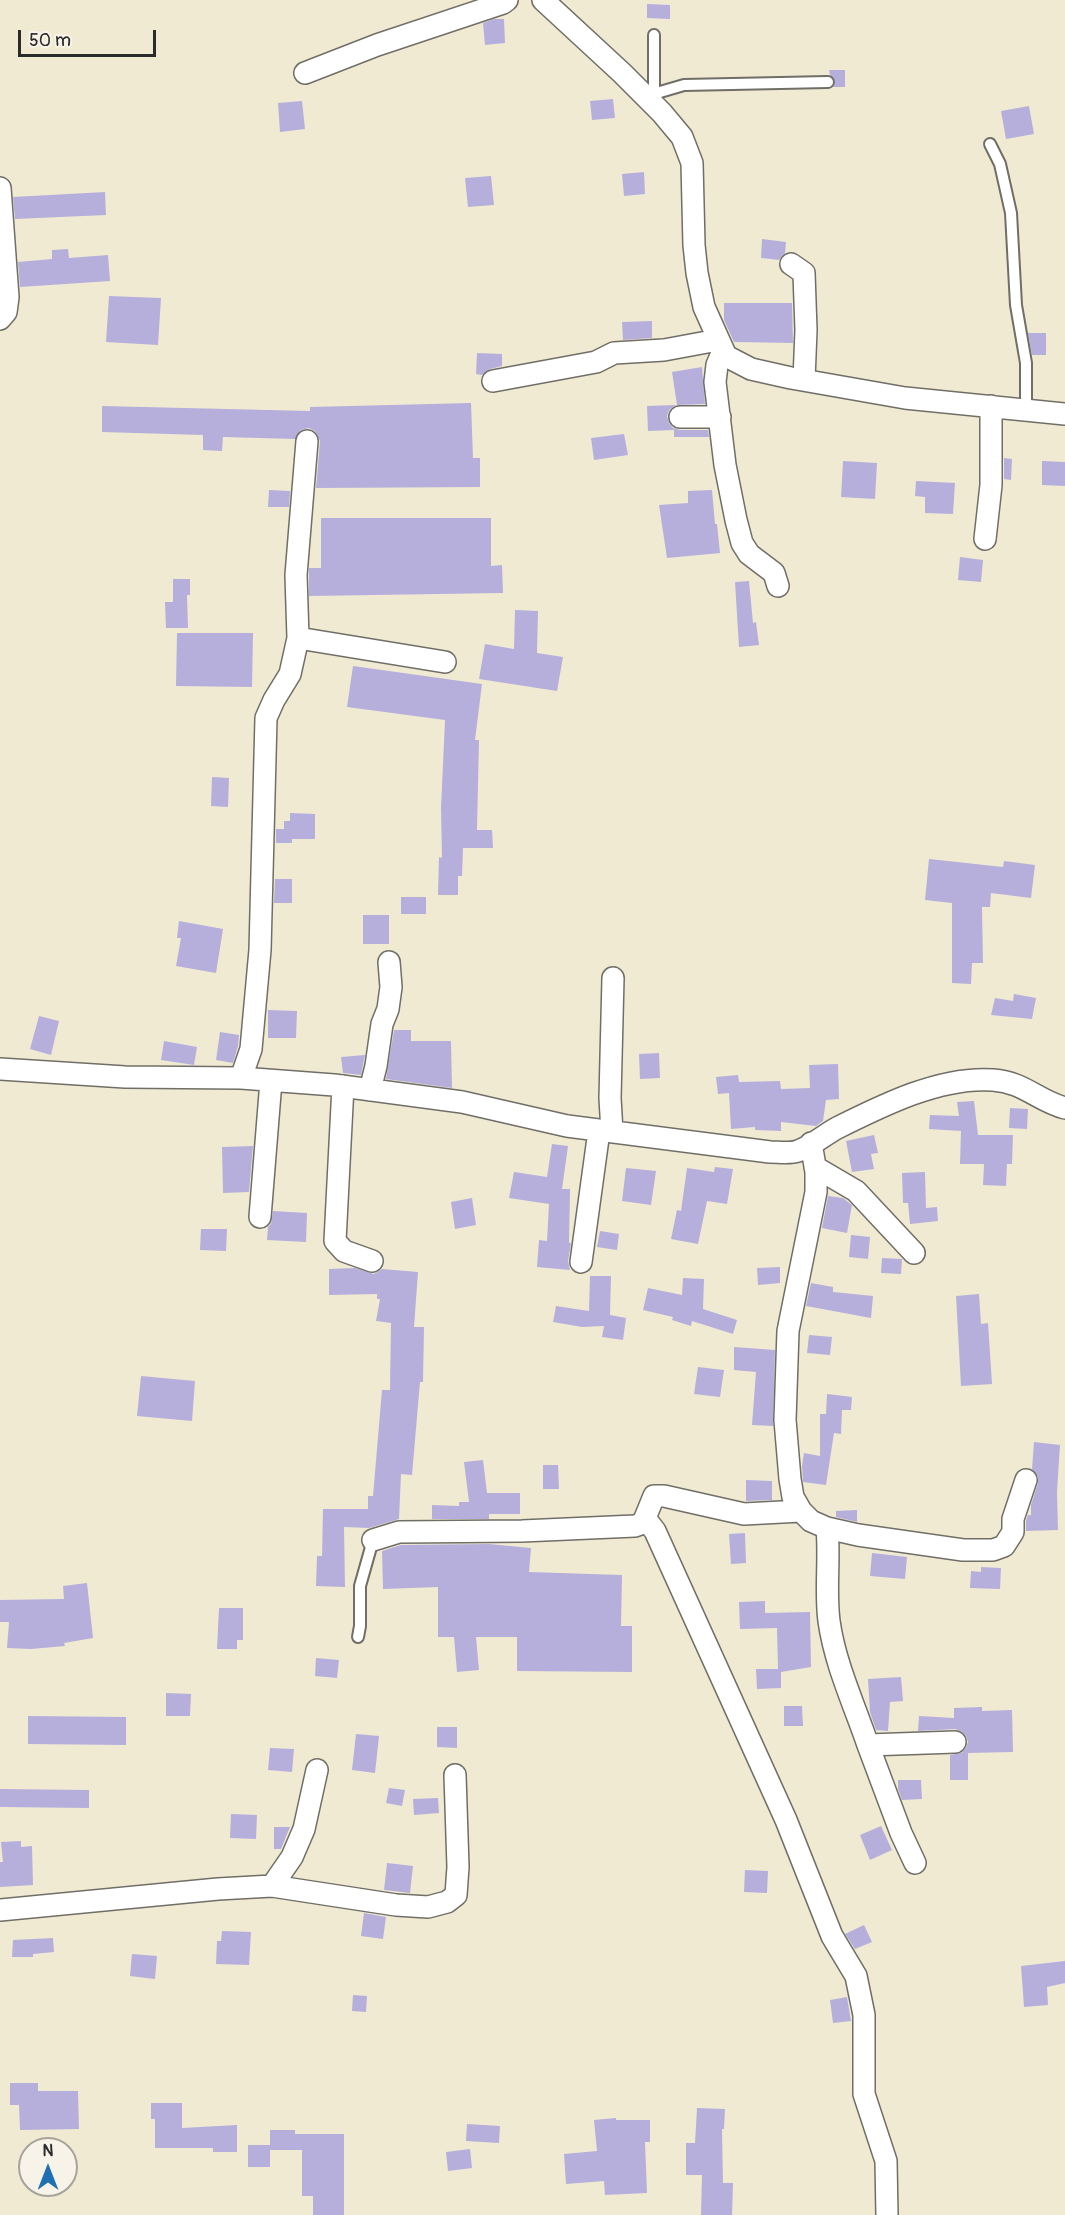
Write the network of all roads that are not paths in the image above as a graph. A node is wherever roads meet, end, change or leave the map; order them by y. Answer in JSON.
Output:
{"nodes":[{"id":1,"x":507,"y":0,"type":"edge"},
{"id":2,"x":543,"y":0,"type":"edge"},
{"id":3,"x":654,"y":35,"type":"dead end"},
{"id":4,"x":305,"y":73,"type":"dead end"},
{"id":5,"x":828,"y":82,"type":"dead end"},
{"id":6,"x":651,"y":98,"type":"junction"},
{"id":7,"x":990,"y":144,"type":"dead end"},
{"id":8,"x":0,"y":188,"type":"edge"},
{"id":9,"x":791,"y":264,"type":"dead end"},
{"id":10,"x":0,"y":319,"type":"edge"},
{"id":11,"x":720,"y":345,"type":"junction"},
{"id":12,"x":804,"y":380,"type":"junction"},
{"id":13,"x":493,"y":381,"type":"dead end"},
{"id":14,"x":991,"y":406,"type":"junction"},
{"id":15,"x":1026,"y":410,"type":"junction"},
{"id":16,"x":1065,"y":414,"type":"edge"},
{"id":17,"x":680,"y":417,"type":"dead end"},
{"id":18,"x":720,"y":417,"type":"junction"},
{"id":19,"x":308,"y":441,"type":"dead end"},
{"id":20,"x":985,"y":539,"type":"dead end"},
{"id":21,"x":778,"y":586,"type":"dead end"},
{"id":22,"x":297,"y":638,"type":"junction"},
{"id":23,"x":445,"y":662,"type":"dead end"},
{"id":24,"x":389,"y":962,"type":"dead end"},
{"id":25,"x":613,"y":978,"type":"dead end"},
{"id":26,"x":0,"y":1069,"type":"edge"},
{"id":27,"x":241,"y":1078,"type":"junction"},
{"id":28,"x":271,"y":1081,"type":"junction"},
{"id":29,"x":343,"y":1086,"type":"junction"},
{"id":30,"x":370,"y":1090,"type":"junction"},
{"id":31,"x":1065,"y":1108,"type":"edge"},
{"id":32,"x":606,"y":1131,"type":"junction"},
{"id":33,"x":812,"y":1143,"type":"junction"},
{"id":34,"x":815,"y":1167,"type":"junction"},
{"id":35,"x":260,"y":1217,"type":"dead end"},
{"id":36,"x":914,"y":1253,"type":"dead end"},
{"id":37,"x":372,"y":1261,"type":"dead end"},
{"id":38,"x":581,"y":1262,"type":"dead end"},
{"id":39,"x":1026,"y":1480,"type":"dead end"},
{"id":40,"x":801,"y":1511,"type":"junction"},
{"id":41,"x":645,"y":1518,"type":"junction"},
{"id":42,"x":827,"y":1528,"type":"junction"},
{"id":43,"x":373,"y":1540,"type":"joint"},
{"id":44,"x":358,"y":1637,"type":"dead end"},
{"id":45,"x":955,"y":1742,"type":"dead end"},
{"id":46,"x":868,"y":1745,"type":"junction"},
{"id":47,"x":317,"y":1770,"type":"dead end"},
{"id":48,"x":455,"y":1775,"type":"dead end"},
{"id":49,"x":915,"y":1863,"type":"dead end"},
{"id":50,"x":272,"y":1886,"type":"junction"},
{"id":51,"x":0,"y":1910,"type":"edge"},
{"id":52,"x":887,"y":2215,"type":"edge"}],
"edges":[{"from":1,"to":4,"type":"street"},
{"from":2,"to":6,"type":"street"},
{"from":3,"to":6,"type":"lane"},
{"from":5,"to":6,"type":"lane"},
{"from":6,"to":11,"type":"street"},
{"from":7,"to":15,"type":"lane"},
{"from":8,"to":10,"type":"street"},
{"from":9,"to":12,"type":"street"},
{"from":11,"to":12,"type":"street"},
{"from":11,"to":13,"type":"street"},
{"from":11,"to":18,"type":"street"},
{"from":12,"to":14,"type":"street"},
{"from":14,"to":15,"type":"street"},
{"from":14,"to":20,"type":"street"},
{"from":15,"to":16,"type":"street"},
{"from":17,"to":18,"type":"street"},
{"from":18,"to":21,"type":"street"},
{"from":19,"to":22,"type":"street"},
{"from":22,"to":23,"type":"street"},
{"from":22,"to":27,"type":"street"},
{"from":24,"to":30,"type":"street"},
{"from":25,"to":32,"type":"street"},
{"from":26,"to":27,"type":"street"},
{"from":27,"to":28,"type":"street"},
{"from":28,"to":29,"type":"street"},
{"from":28,"to":35,"type":"street"},
{"from":29,"to":30,"type":"street"},
{"from":29,"to":37,"type":"street"},
{"from":30,"to":32,"type":"street"},
{"from":31,"to":33,"type":"street"},
{"from":32,"to":33,"type":"street"},
{"from":32,"to":38,"type":"street"},
{"from":33,"to":34,"type":"street"},
{"from":34,"to":36,"type":"street"},
{"from":34,"to":40,"type":"street"},
{"from":39,"to":42,"type":"street"},
{"from":40,"to":41,"type":"street"},
{"from":40,"to":42,"type":"street"},
{"from":41,"to":43,"type":"street"},
{"from":41,"to":52,"type":"street"},
{"from":42,"to":46,"type":"street"},
{"from":43,"to":44,"type":"lane"},
{"from":45,"to":46,"type":"street"},
{"from":46,"to":49,"type":"street"},
{"from":47,"to":50,"type":"street"},
{"from":48,"to":50,"type":"street"},
{"from":50,"to":51,"type":"street"}]}
